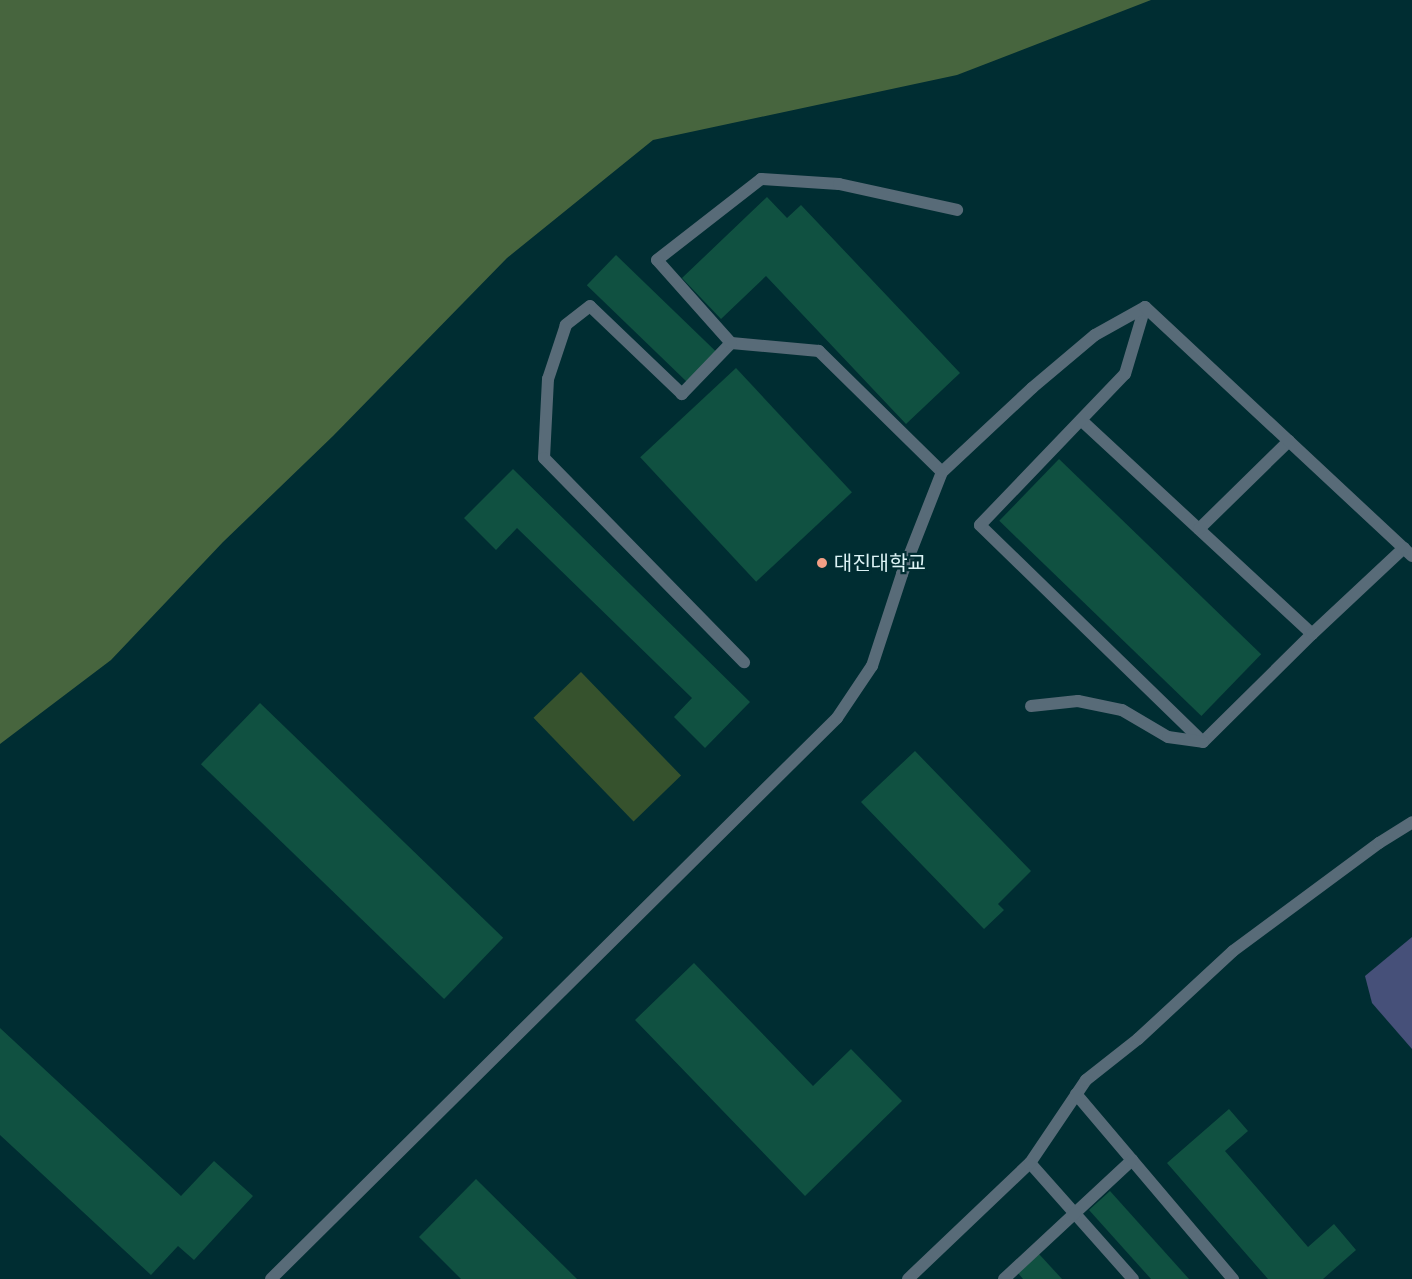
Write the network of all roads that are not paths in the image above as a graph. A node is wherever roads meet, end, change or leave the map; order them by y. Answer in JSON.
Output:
{"nodes":[{"id":1,"x":957,"y":210,"type":"dead end"},
{"id":2,"x":1145,"y":307,"type":"junction"},
{"id":3,"x":731,"y":343,"type":"junction"},
{"id":4,"x":1081,"y":420,"type":"junction"},
{"id":5,"x":1289,"y":441,"type":"junction"},
{"id":6,"x":942,"y":472,"type":"junction"},
{"id":7,"x":1199,"y":529,"type":"junction"},
{"id":8,"x":1408,"y":552,"type":"edge"},
{"id":9,"x":1312,"y":634,"type":"junction"},
{"id":10,"x":744,"y":663,"type":"dead end"},
{"id":11,"x":1030,"y":706,"type":"dead end"},
{"id":12,"x":1203,"y":742,"type":"junction"},
{"id":13,"x":1412,"y":822,"type":"edge"},
{"id":14,"x":1076,"y":1094,"type":"junction"},
{"id":15,"x":1132,"y":1160,"type":"junction"},
{"id":16,"x":1030,"y":1163,"type":"junction"},
{"id":17,"x":1076,"y":1215,"type":"junction"},
{"id":18,"x":271,"y":1279,"type":"edge"},
{"id":19,"x":908,"y":1279,"type":"edge"},
{"id":20,"x":1004,"y":1279,"type":"edge"},
{"id":21,"x":1133,"y":1279,"type":"edge"},
{"id":22,"x":1233,"y":1279,"type":"edge"}],
"edges":[{"from":1,"to":3,"type":"lane"},
{"from":2,"to":4,"type":"lane"},
{"from":2,"to":5,"type":"lane"},
{"from":2,"to":6,"type":"lane"},
{"from":3,"to":6,"type":"lane"},
{"from":3,"to":10,"type":"lane"},
{"from":4,"to":7,"type":"lane"},
{"from":4,"to":12,"type":"lane"},
{"from":5,"to":7,"type":"lane"},
{"from":5,"to":8,"type":"lane"},
{"from":6,"to":18,"type":"lane"},
{"from":7,"to":9,"type":"lane"},
{"from":8,"to":9,"type":"lane"},
{"from":9,"to":12,"type":"lane"},
{"from":11,"to":12,"type":"lane"},
{"from":13,"to":14,"type":"lane"},
{"from":14,"to":15,"type":"lane"},
{"from":14,"to":16,"type":"lane"},
{"from":15,"to":17,"type":"lane"},
{"from":15,"to":22,"type":"lane"},
{"from":16,"to":17,"type":"lane"},
{"from":16,"to":19,"type":"lane"},
{"from":17,"to":20,"type":"lane"},
{"from":17,"to":21,"type":"lane"}]}
